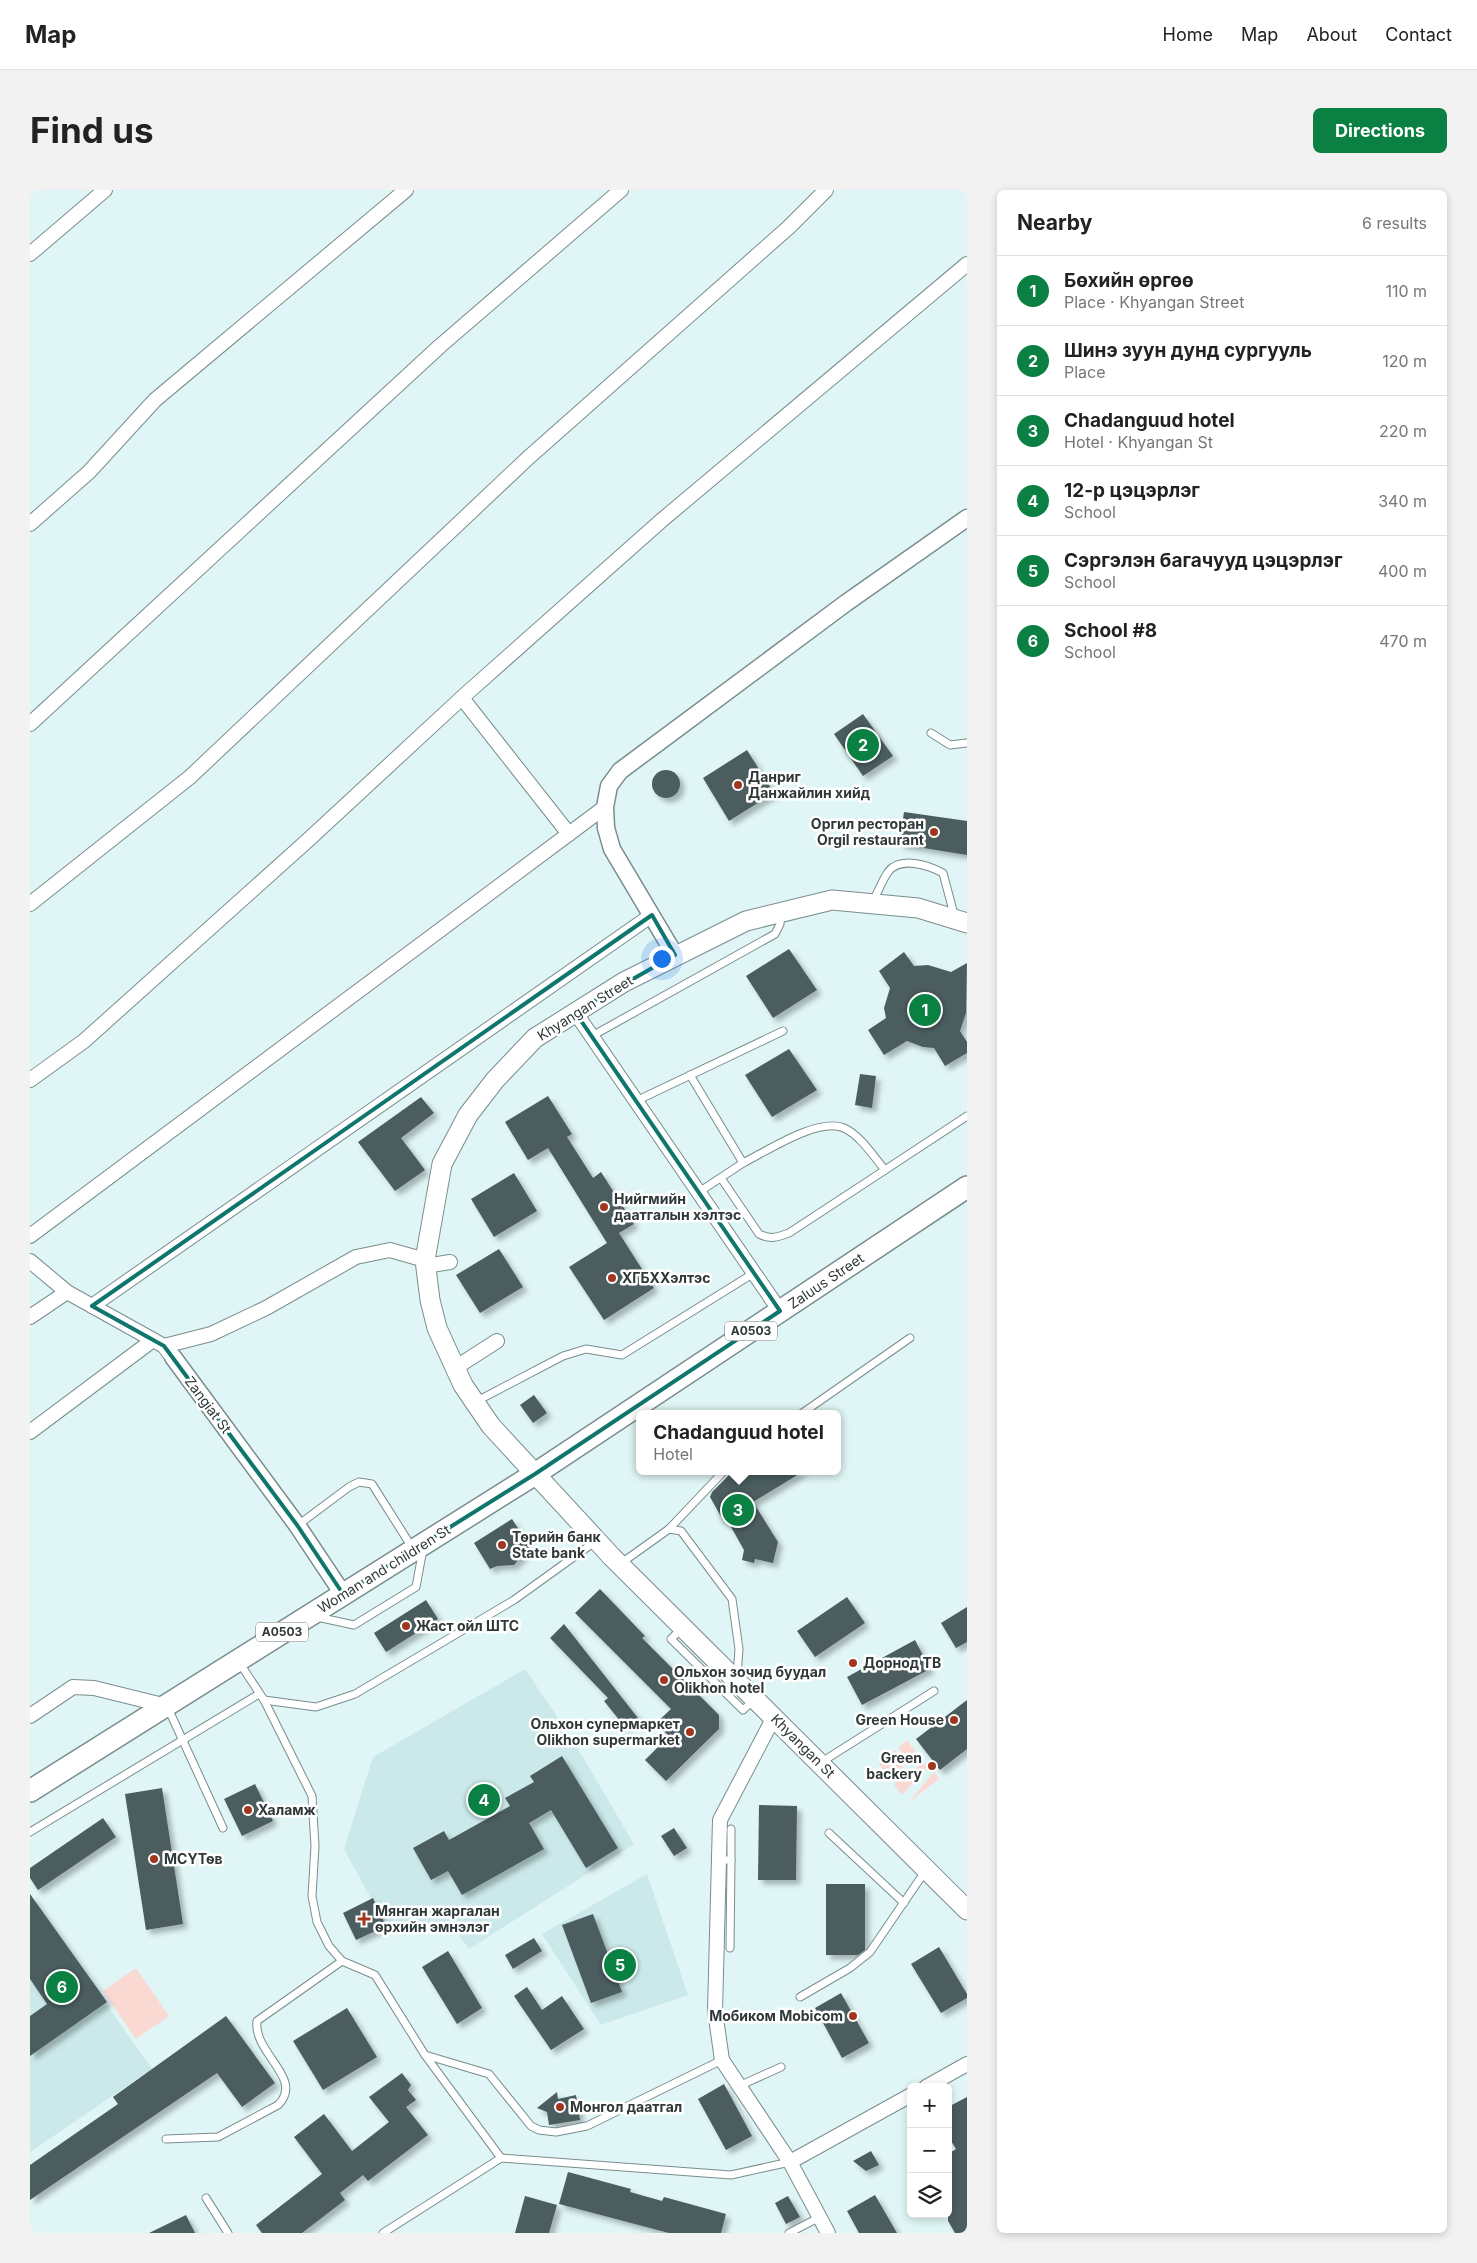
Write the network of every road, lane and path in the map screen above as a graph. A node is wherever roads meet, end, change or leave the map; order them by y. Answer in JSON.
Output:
{"nodes":[{"id":1,"x":105,"y":190,"type":"edge"},
{"id":2,"x":406,"y":190,"type":"edge"},
{"id":3,"x":621,"y":190,"type":"edge"},
{"id":4,"x":826,"y":190,"type":"edge"},
{"id":5,"x":30,"y":254,"type":"edge"},
{"id":6,"x":967,"y":264,"type":"edge"},
{"id":7,"x":967,"y":518,"type":"edge"},
{"id":8,"x":30,"y":524,"type":"edge"},
{"id":9,"x":462,"y":698,"type":"junction"},
{"id":10,"x":30,"y":724,"type":"edge"},
{"id":11,"x":931,"y":733,"type":"dead end"},
{"id":12,"x":967,"y":743,"type":"edge"},
{"id":13,"x":605,"y":807,"type":"junction"},
{"id":14,"x":568,"y":834,"type":"junction"},
{"id":15,"x":30,"y":904,"type":"edge"},
{"id":16,"x":872,"y":904,"type":"junction"},
{"id":17,"x":781,"y":912,"type":"junction"},
{"id":18,"x":652,"y":915,"type":"junction"},
{"id":19,"x":961,"y":922,"type":"edge"},
{"id":20,"x":675,"y":955,"type":"junction"},
{"id":21,"x":576,"y":1012,"type":"junction"},
{"id":22,"x":783,"y":1030,"type":"dead end"},
{"id":23,"x":592,"y":1036,"type":"junction"},
{"id":24,"x":690,"y":1075,"type":"junction"},
{"id":25,"x":30,"y":1080,"type":"edge"},
{"id":26,"x":636,"y":1101,"type":"junction"},
{"id":27,"x":967,"y":1116,"type":"edge"},
{"id":28,"x":743,"y":1163,"type":"junction"},
{"id":29,"x":885,"y":1170,"type":"junction"},
{"id":30,"x":721,"y":1178,"type":"junction"},
{"id":31,"x":967,"y":1187,"type":"edge"},
{"id":32,"x":699,"y":1192,"type":"junction"},
{"id":33,"x":30,"y":1236,"type":"edge"},
{"id":34,"x":30,"y":1261,"type":"edge"},
{"id":35,"x":450,"y":1262,"type":"dead end"},
{"id":36,"x":426,"y":1263,"type":"junction"},
{"id":37,"x":754,"y":1273,"type":"junction"},
{"id":38,"x":66,"y":1292,"type":"junction"},
{"id":39,"x":92,"y":1306,"type":"junction"},
{"id":40,"x":780,"y":1311,"type":"junction"},
{"id":41,"x":30,"y":1317,"type":"edge"},
{"id":42,"x":910,"y":1338,"type":"dead end"},
{"id":43,"x":497,"y":1342,"type":"dead end"},
{"id":44,"x":163,"y":1348,"type":"junction"},
{"id":45,"x":455,"y":1368,"type":"junction"},
{"id":46,"x":474,"y":1402,"type":"junction"},
{"id":47,"x":808,"y":1410,"type":"edge"},
{"id":48,"x":30,"y":1432,"type":"edge"},
{"id":49,"x":534,"y":1474,"type":"junction"},
{"id":50,"x":720,"y":1475,"type":"edge"},
{"id":51,"x":297,"y":1525,"type":"junction"},
{"id":52,"x":669,"y":1529,"type":"junction"},
{"id":53,"x":597,"y":1541,"type":"junction"},
{"id":54,"x":419,"y":1547,"type":"junction"},
{"id":55,"x":620,"y":1564,"type":"junction"},
{"id":56,"x":342,"y":1594,"type":"junction"},
{"id":57,"x":311,"y":1615,"type":"junction"},
{"id":58,"x":683,"y":1627,"type":"junction"},
{"id":59,"x":237,"y":1660,"type":"junction"},
{"id":60,"x":737,"y":1681,"type":"junction"},
{"id":61,"x":934,"y":1691,"type":"dead end"},
{"id":62,"x":261,"y":1697,"type":"junction"},
{"id":63,"x":755,"y":1699,"type":"junction"},
{"id":64,"x":167,"y":1706,"type":"junction"},
{"id":65,"x":30,"y":1716,"type":"edge"},
{"id":66,"x":774,"y":1717,"type":"junction"},
{"id":67,"x":182,"y":1739,"type":"junction"},
{"id":68,"x":820,"y":1763,"type":"junction"},
{"id":69,"x":30,"y":1791,"type":"edge"},
{"id":70,"x":223,"y":1828,"type":"dead end"},
{"id":71,"x":731,"y":1829,"type":"dead end"},
{"id":72,"x":30,"y":1832,"type":"edge"},
{"id":73,"x":829,"y":1833,"type":"dead end"},
{"id":74,"x":725,"y":1860,"type":"junction"},
{"id":75,"x":926,"y":1870,"type":"junction"},
{"id":76,"x":904,"y":1903,"type":"junction"},
{"id":77,"x":967,"y":1910,"type":"edge"},
{"id":78,"x":730,"y":1948,"type":"dead end"},
{"id":79,"x":342,"y":1961,"type":"junction"},
{"id":80,"x":800,"y":1997,"type":"dead end"},
{"id":81,"x":425,"y":2055,"type":"junction"},
{"id":82,"x":722,"y":2060,"type":"junction"},
{"id":83,"x":967,"y":2064,"type":"edge"},
{"id":84,"x":781,"y":2067,"type":"dead end"},
{"id":85,"x":933,"y":2083,"type":"edge"},
{"id":86,"x":739,"y":2086,"type":"junction"},
{"id":87,"x":907,"y":2097,"type":"edge"},
{"id":88,"x":166,"y":2139,"type":"dead end"},
{"id":89,"x":501,"y":2158,"type":"junction"},
{"id":90,"x":790,"y":2162,"type":"junction"},
{"id":91,"x":206,"y":2198,"type":"dead end"},
{"id":92,"x":820,"y":2217,"type":"junction"},
{"id":93,"x":228,"y":2233,"type":"edge"},
{"id":94,"x":383,"y":2233,"type":"edge"},
{"id":95,"x":789,"y":2233,"type":"edge"},
{"id":96,"x":828,"y":2233,"type":"edge"}],
"edges":[{"from":1,"to":5,"type":"street"},
{"from":2,"to":8,"type":"street"},
{"from":3,"to":10,"type":"street"},
{"from":4,"to":15,"type":"street"},
{"from":6,"to":9,"type":"street"},
{"from":7,"to":13,"type":"street"},
{"from":9,"to":14,"type":"street"},
{"from":9,"to":25,"type":"street"},
{"from":11,"to":12,"type":"lane"},
{"from":13,"to":14,"type":"street"},
{"from":13,"to":18,"type":"street"},
{"from":14,"to":33,"type":"street"},
{"from":16,"to":17,"type":"main road","name":"Khyangan Street"},
{"from":16,"to":19,"type":"main road","name":"Khyangan Street"},
{"from":16,"to":19,"type":"lane"},
{"from":17,"to":20,"type":"main road","name":"Khyangan Street"},
{"from":17,"to":23,"type":"lane"},
{"from":18,"to":20,"type":"street"},
{"from":18,"to":39,"type":"street"},
{"from":20,"to":21,"type":"main road","name":"Khyangan Street"},
{"from":21,"to":23,"type":"street"},
{"from":21,"to":36,"type":"main road","name":"Khyangan Street"},
{"from":22,"to":24,"type":"lane"},
{"from":23,"to":26,"type":"street"},
{"from":24,"to":26,"type":"lane"},
{"from":24,"to":28,"type":"lane"},
{"from":26,"to":32,"type":"street"},
{"from":27,"to":29,"type":"lane"},
{"from":28,"to":29,"type":"lane"},
{"from":28,"to":30,"type":"lane"},
{"from":29,"to":30,"type":"lane"},
{"from":30,"to":32,"type":"lane"},
{"from":31,"to":40,"type":"main road","name":"Zaluus Street","number":"A0503"},
{"from":32,"to":37,"type":"street"},
{"from":34,"to":38,"type":"street","name":"Zangiat St"},
{"from":35,"to":36,"type":"street"},
{"from":36,"to":44,"type":"street"},
{"from":36,"to":45,"type":"main road","name":"Khyangan Street"},
{"from":37,"to":40,"type":"street"},
{"from":37,"to":46,"type":"lane"},
{"from":38,"to":39,"type":"street","name":"Zangiat St"},
{"from":38,"to":41,"type":"street"},
{"from":39,"to":44,"type":"street","name":"Zangiat St"},
{"from":40,"to":49,"type":"main road","name":"Zaluus Street","number":"A0503"},
{"from":42,"to":47,"type":"lane"},
{"from":43,"to":45,"type":"street"},
{"from":44,"to":48,"type":"street"},
{"from":44,"to":51,"type":"street","name":"Zangiat St"},
{"from":45,"to":46,"type":"main road","name":"Khyangan Street"},
{"from":46,"to":49,"type":"main road","name":"Khyangan Street"},
{"from":49,"to":53,"type":"main road","name":"Khyangan St"},
{"from":49,"to":54,"type":"main road","name":"Woman and children St","number":"A0503"},
{"from":50,"to":52,"type":"lane"},
{"from":51,"to":54,"type":"lane"},
{"from":51,"to":56,"type":"street","name":"Zangiat St"},
{"from":52,"to":55,"type":"lane"},
{"from":52,"to":60,"type":"lane"},
{"from":53,"to":55,"type":"main road","name":"Khyangan St"},
{"from":53,"to":62,"type":"lane"},
{"from":54,"to":56,"type":"main road","name":"Woman and children St","number":"A0503"},
{"from":54,"to":57,"type":"lane"},
{"from":55,"to":58,"type":"main road","name":"Khyangan St"},
{"from":56,"to":57,"type":"main road","name":"Woman and children St","number":"A0503"},
{"from":57,"to":59,"type":"main road","name":"Woman and children St","number":"A0503"},
{"from":58,"to":60,"type":"main road","name":"Khyangan St"},
{"from":58,"to":63,"type":"lane"},
{"from":59,"to":62,"type":"lane"},
{"from":59,"to":64,"type":"main road","name":"Woman and children St","number":"A0503"},
{"from":60,"to":63,"type":"main road","name":"Khyangan St"},
{"from":61,"to":68,"type":"lane"},
{"from":62,"to":67,"type":"lane"},
{"from":62,"to":79,"type":"lane"},
{"from":63,"to":66,"type":"main road","name":"Khyangan St"},
{"from":64,"to":65,"type":"street"},
{"from":64,"to":67,"type":"lane"},
{"from":64,"to":69,"type":"main road","name":"Woman and children St","number":"A0503"},
{"from":66,"to":68,"type":"main road","name":"Khyangan St"},
{"from":66,"to":74,"type":"street"},
{"from":67,"to":70,"type":"lane"},
{"from":67,"to":72,"type":"lane"},
{"from":68,"to":75,"type":"main road","name":"Khyangan St"},
{"from":71,"to":74,"type":"lane"},
{"from":73,"to":76,"type":"lane"},
{"from":74,"to":78,"type":"lane"},
{"from":74,"to":82,"type":"street"},
{"from":75,"to":76,"type":"lane"},
{"from":75,"to":77,"type":"main road","name":"Khyangan St"},
{"from":76,"to":80,"type":"lane"},
{"from":79,"to":81,"type":"lane"},
{"from":79,"to":88,"type":"lane"},
{"from":81,"to":82,"type":"lane"},
{"from":81,"to":89,"type":"lane"},
{"from":82,"to":86,"type":"street"},
{"from":83,"to":85,"type":"street"},
{"from":84,"to":86,"type":"lane"},
{"from":86,"to":90,"type":"street"},
{"from":87,"to":90,"type":"street"},
{"from":89,"to":90,"type":"lane"},
{"from":89,"to":94,"type":"lane"},
{"from":90,"to":92,"type":"street"},
{"from":91,"to":93,"type":"lane"},
{"from":92,"to":95,"type":"lane"},
{"from":92,"to":96,"type":"street"}]}
